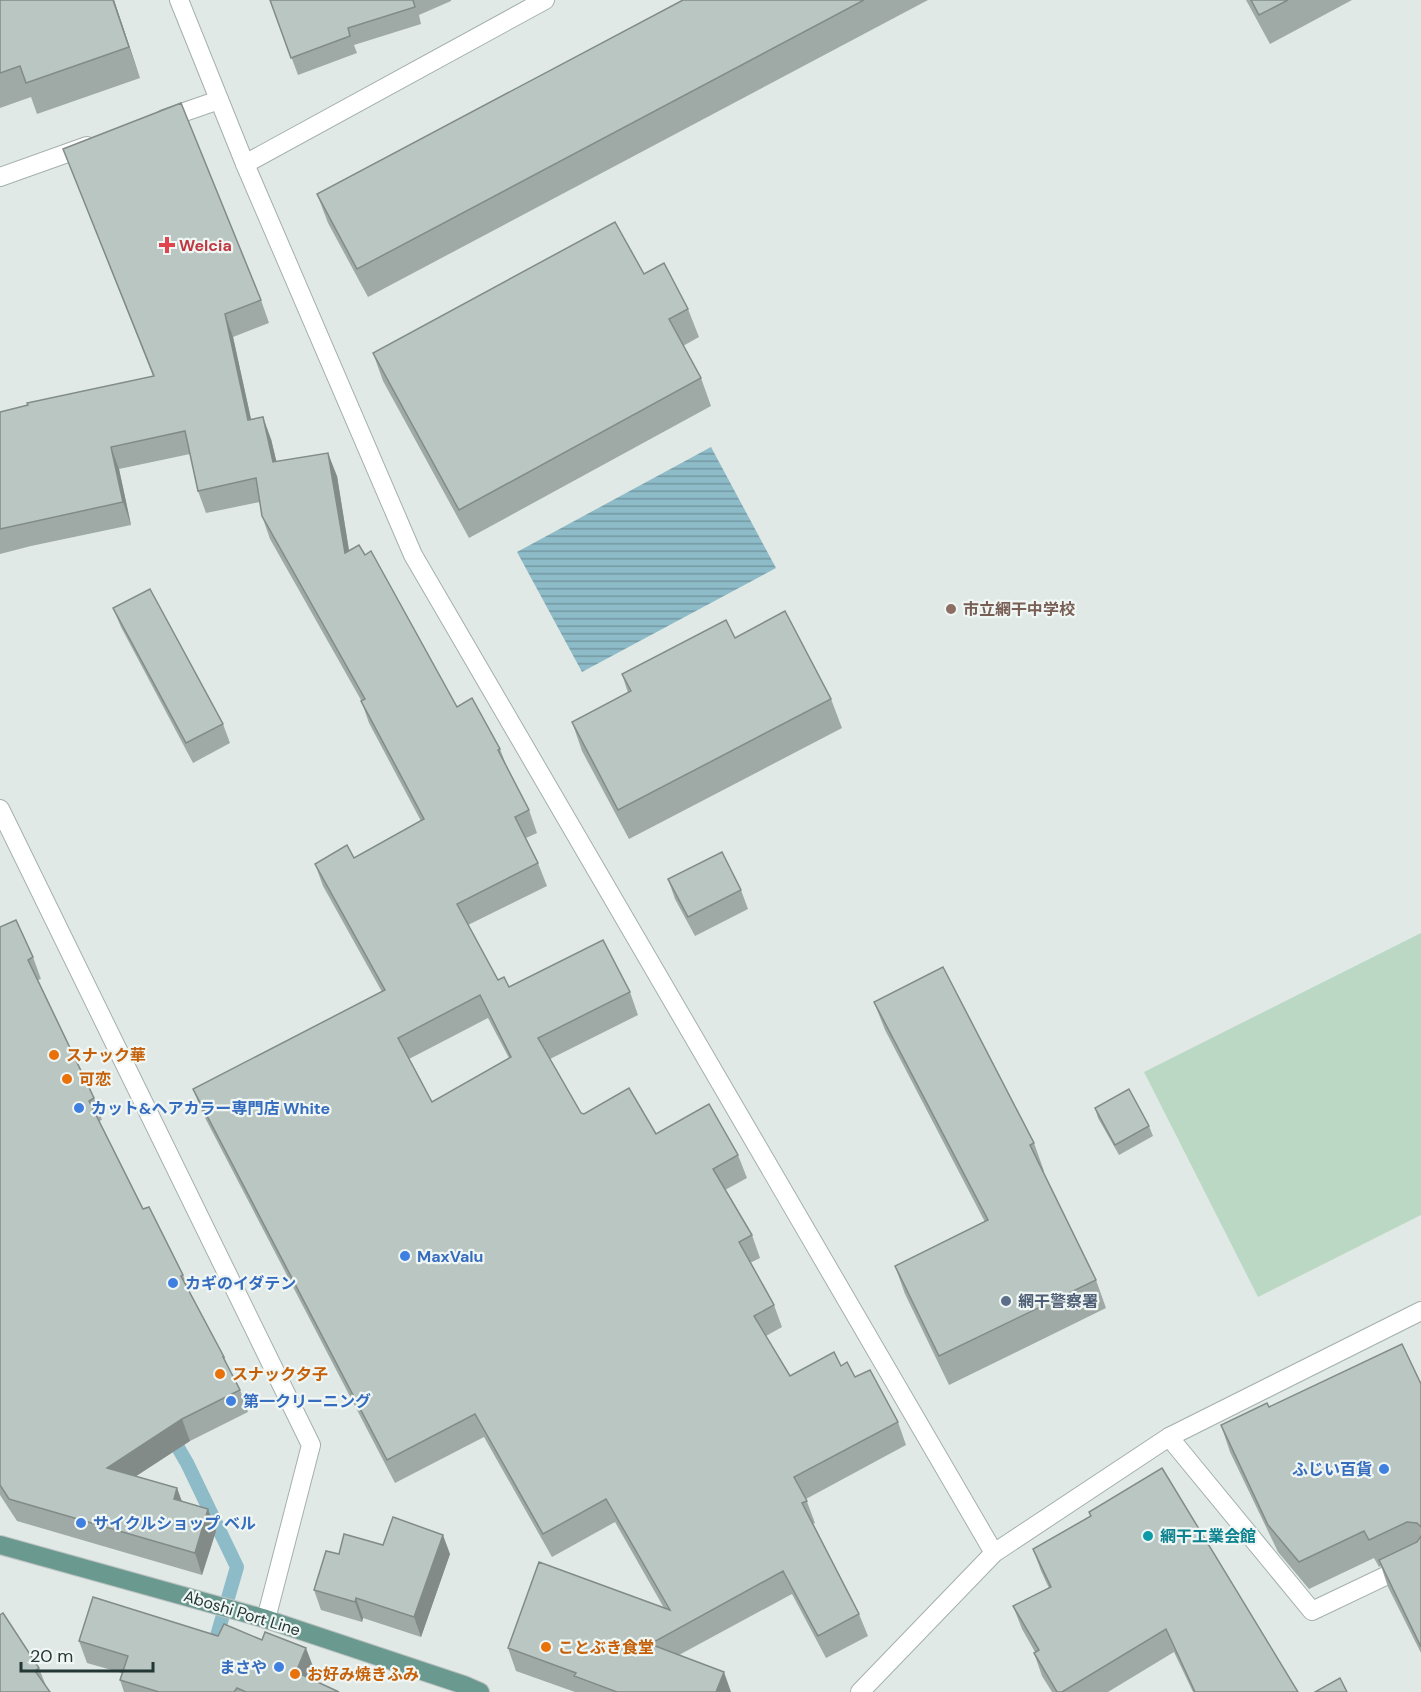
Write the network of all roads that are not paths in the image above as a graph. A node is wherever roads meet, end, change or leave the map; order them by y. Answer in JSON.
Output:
{"nodes":[{"id":1,"x":179,"y":0,"type":"edge"},
{"id":2,"x":545,"y":0,"type":"edge"},
{"id":3,"x":219,"y":100,"type":"junction"},
{"id":4,"x":153,"y":123,"type":"edge"},
{"id":5,"x":98,"y":142,"type":"edge"},
{"id":6,"x":245,"y":164,"type":"junction"},
{"id":7,"x":0,"y":177,"type":"edge"},
{"id":8,"x":0,"y":808,"type":"edge"},
{"id":9,"x":1421,"y":1311,"type":"edge"},
{"id":10,"x":1169,"y":1437,"type":"junction"},
{"id":11,"x":0,"y":1545,"type":"edge"},
{"id":12,"x":994,"y":1553,"type":"junction"},
{"id":13,"x":1421,"y":1559,"type":"edge"},
{"id":14,"x":266,"y":1619,"type":"junction"},
{"id":15,"x":480,"y":1692,"type":"edge"},
{"id":16,"x":860,"y":1692,"type":"edge"}],
"edges":[{"from":1,"to":3,"type":"street"},
{"from":2,"to":6,"type":"street"},
{"from":3,"to":4,"type":"street"},
{"from":3,"to":6,"type":"street"},
{"from":5,"to":7,"type":"street"},
{"from":6,"to":12,"type":"street"},
{"from":8,"to":14,"type":"street"},
{"from":9,"to":10,"type":"street"},
{"from":10,"to":12,"type":"street"},
{"from":10,"to":13,"type":"street"},
{"from":11,"to":14,"type":"main road","name":"Aboshi Port Line"},
{"from":12,"to":16,"type":"street"},
{"from":14,"to":15,"type":"main road","name":"Aboshi Port Line"}]}
